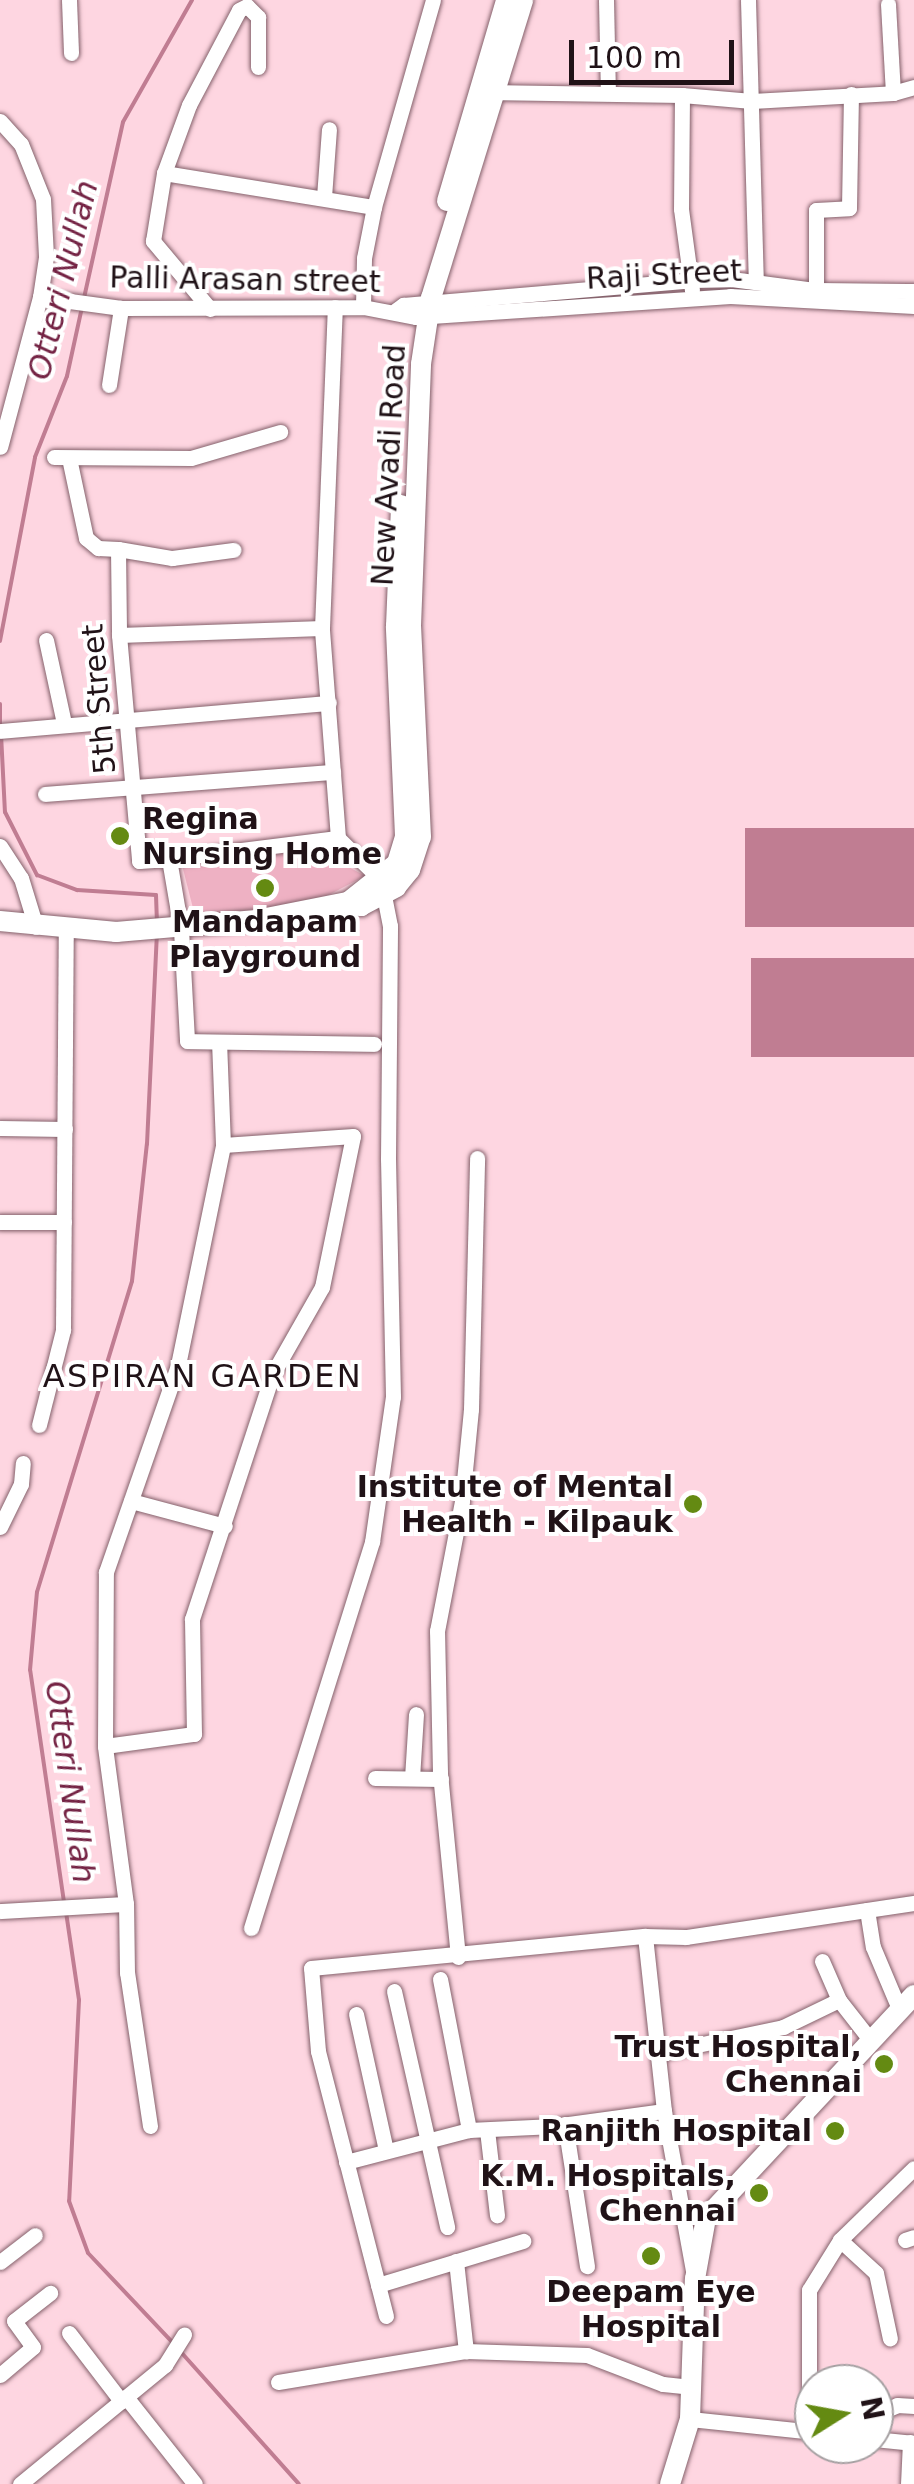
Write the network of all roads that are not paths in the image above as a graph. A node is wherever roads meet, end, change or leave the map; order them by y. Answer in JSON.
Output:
{"nodes":[{"id":1,"x":69,"y":0,"type":"edge"},
{"id":2,"x":433,"y":0,"type":"edge"},
{"id":3,"x":506,"y":0,"type":"edge"},
{"id":4,"x":523,"y":0,"type":"edge"},
{"id":5,"x":606,"y":0,"type":"edge"},
{"id":6,"x":748,"y":0,"type":"edge"},
{"id":7,"x":888,"y":4,"type":"dead end"},
{"id":8,"x":71,"y":53,"type":"dead end"},
{"id":9,"x":258,"y":67,"type":"dead end"},
{"id":10,"x":914,"y":86,"type":"edge"},
{"id":11,"x":486,"y":92,"type":"junction"},
{"id":12,"x":608,"y":92,"type":"junction"},
{"id":13,"x":893,"y":93,"type":"junction"},
{"id":14,"x":851,"y":94,"type":"junction"},
{"id":15,"x":682,"y":95,"type":"junction"},
{"id":16,"x":752,"y":101,"type":"junction"},
{"id":17,"x":0,"y":121,"type":"edge"},
{"id":18,"x":329,"y":129,"type":"dead end"},
{"id":19,"x":164,"y":173,"type":"junction"},
{"id":20,"x":324,"y":197,"type":"junction"},
{"id":21,"x":374,"y":207,"type":"junction"},
{"id":22,"x":692,"y":280,"type":"junction"},
{"id":23,"x":756,"y":282,"type":"junction"},
{"id":24,"x":816,"y":290,"type":"junction"},
{"id":25,"x":914,"y":291,"type":"edge"},
{"id":26,"x":40,"y":297,"type":"junction"},
{"id":27,"x":693,"y":298,"type":"junction"},
{"id":28,"x":555,"y":300,"type":"junction"},
{"id":29,"x":914,"y":306,"type":"edge"},
{"id":30,"x":335,"y":307,"type":"junction"},
{"id":31,"x":363,"y":307,"type":"junction"},
{"id":32,"x":121,"y":308,"type":"junction"},
{"id":33,"x":210,"y":309,"type":"junction"},
{"id":34,"x":418,"y":310,"type":"junction"},
{"id":35,"x":0,"y":373,"type":"edge"},
{"id":36,"x":16,"y":378,"type":"junction"},
{"id":37,"x":109,"y":384,"type":"dead end"},
{"id":38,"x":280,"y":432,"type":"dead end"},
{"id":39,"x":0,"y":447,"type":"edge"},
{"id":40,"x":118,"y":549,"type":"junction"},
{"id":41,"x":233,"y":550,"type":"dead end"},
{"id":42,"x":322,"y":628,"type":"junction"},
{"id":43,"x":119,"y":634,"type":"junction"},
{"id":44,"x":46,"y":640,"type":"dead end"},
{"id":45,"x":329,"y":703,"type":"junction"},
{"id":46,"x":127,"y":721,"type":"junction"},
{"id":47,"x":64,"y":723,"type":"junction"},
{"id":48,"x":4,"y":730,"type":"edge"},
{"id":49,"x":333,"y":772,"type":"junction"},
{"id":50,"x":134,"y":789,"type":"junction"},
{"id":51,"x":44,"y":794,"type":"dead end"},
{"id":52,"x":338,"y":838,"type":"junction"},
{"id":53,"x":0,"y":846,"type":"edge"},
{"id":54,"x":169,"y":859,"type":"junction"},
{"id":55,"x":0,"y":871,"type":"edge"},
{"id":56,"x":21,"y":878,"type":"junction"},
{"id":57,"x":382,"y":888,"type":"junction"},
{"id":58,"x":4,"y":925,"type":"edge"},
{"id":59,"x":36,"y":927,"type":"junction"},
{"id":60,"x":66,"y":930,"type":"junction"},
{"id":61,"x":173,"y":930,"type":"junction"},
{"id":62,"x":218,"y":1042,"type":"junction"},
{"id":63,"x":374,"y":1044,"type":"dead end"},
{"id":64,"x":0,"y":1128,"type":"edge"},
{"id":65,"x":64,"y":1129,"type":"junction"},
{"id":66,"x":223,"y":1145,"type":"junction"},
{"id":67,"x":478,"y":1158,"type":"dead end"},
{"id":68,"x":0,"y":1222,"type":"edge"},
{"id":69,"x":64,"y":1222,"type":"junction"},
{"id":70,"x":38,"y":1426,"type":"dead end"},
{"id":71,"x":24,"y":1463,"type":"dead end"},
{"id":72,"x":131,"y":1501,"type":"junction"},
{"id":73,"x":225,"y":1526,"type":"junction"},
{"id":74,"x":0,"y":1527,"type":"edge"},
{"id":75,"x":416,"y":1714,"type":"dead end"},
{"id":76,"x":105,"y":1746,"type":"junction"},
{"id":77,"x":375,"y":1778,"type":"dead end"},
{"id":78,"x":412,"y":1778,"type":"junction"},
{"id":79,"x":441,"y":1779,"type":"junction"},
{"id":80,"x":126,"y":1904,"type":"junction"},
{"id":81,"x":914,"y":1904,"type":"edge"},
{"id":82,"x":868,"y":1910,"type":"junction"},
{"id":83,"x":0,"y":1911,"type":"edge"},
{"id":84,"x":251,"y":1928,"type":"dead end"},
{"id":85,"x":646,"y":1936,"type":"junction"},
{"id":86,"x":458,"y":1957,"type":"junction"},
{"id":87,"x":822,"y":1961,"type":"dead end"},
{"id":88,"x":440,"y":1979,"type":"dead end"},
{"id":89,"x":394,"y":1991,"type":"dead end"},
{"id":90,"x":839,"y":2000,"type":"junction"},
{"id":91,"x":909,"y":2005,"type":"edge"},
{"id":92,"x":356,"y":2014,"type":"dead end"},
{"id":93,"x":871,"y":2041,"type":"junction"},
{"id":94,"x":659,"y":2054,"type":"junction"},
{"id":95,"x":664,"y":2110,"type":"junction"},
{"id":96,"x":565,"y":2124,"type":"junction"},
{"id":97,"x":150,"y":2126,"type":"dead end"},
{"id":98,"x":469,"y":2130,"type":"junction"},
{"id":99,"x":487,"y":2130,"type":"junction"},
{"id":100,"x":424,"y":2140,"type":"junction"},
{"id":101,"x":386,"y":2150,"type":"junction"},
{"id":102,"x":346,"y":2162,"type":"junction"},
{"id":103,"x":914,"y":2168,"type":"edge"},
{"id":104,"x":497,"y":2216,"type":"dead end"},
{"id":105,"x":446,"y":2227,"type":"dead end"},
{"id":106,"x":35,"y":2235,"type":"dead end"},
{"id":107,"x":522,"y":2240,"type":"dead end"},
{"id":108,"x":840,"y":2240,"type":"junction"},
{"id":109,"x":456,"y":2261,"type":"junction"},
{"id":110,"x":0,"y":2262,"type":"edge"},
{"id":111,"x":587,"y":2266,"type":"dead end"},
{"id":112,"x":695,"y":2279,"type":"junction"},
{"id":113,"x":378,"y":2285,"type":"junction"},
{"id":114,"x":50,"y":2292,"type":"dead end"},
{"id":115,"x":386,"y":2316,"type":"dead end"},
{"id":116,"x":69,"y":2334,"type":"dead end"},
{"id":117,"x":184,"y":2334,"type":"dead end"},
{"id":118,"x":890,"y":2338,"type":"dead end"},
{"id":119,"x":466,"y":2351,"type":"junction"},
{"id":120,"x":811,"y":2364,"type":"edge"},
{"id":121,"x":0,"y":2375,"type":"edge"},
{"id":122,"x":278,"y":2382,"type":"dead end"},
{"id":123,"x":693,"y":2387,"type":"junction"},
{"id":124,"x":123,"y":2399,"type":"junction"},
{"id":125,"x":696,"y":2420,"type":"junction"},
{"id":126,"x":794,"y":2430,"type":"edge"},
{"id":127,"x":912,"y":2443,"type":"edge"},
{"id":128,"x":20,"y":2484,"type":"edge"},
{"id":129,"x":195,"y":2484,"type":"edge"},
{"id":130,"x":670,"y":2484,"type":"edge"},
{"id":131,"x":684,"y":2484,"type":"edge"},
{"id":132,"x":908,"y":2484,"type":"edge"}],
"edges":[{"from":1,"to":8,"type":"street"},
{"from":2,"to":21,"type":"street"},
{"from":3,"to":11,"type":"main road","name":"New Avadi Road"},
{"from":4,"to":11,"type":"main road","name":"New Avadi Road"},
{"from":5,"to":12,"type":"street"},
{"from":6,"to":16,"type":"street"},
{"from":7,"to":13,"type":"street"},
{"from":9,"to":19,"type":"street"},
{"from":10,"to":13,"type":"street"},
{"from":11,"to":12,"type":"street"},
{"from":11,"to":34,"type":"main road","name":"New Avadi Road"},
{"from":12,"to":15,"type":"street"},
{"from":13,"to":14,"type":"street"},
{"from":14,"to":16,"type":"street"},
{"from":14,"to":24,"type":"street"},
{"from":15,"to":16,"type":"street"},
{"from":15,"to":22,"type":"street"},
{"from":16,"to":23,"type":"street"},
{"from":17,"to":26,"type":"street"},
{"from":18,"to":20,"type":"street"},
{"from":19,"to":20,"type":"street"},
{"from":19,"to":33,"type":"street"},
{"from":20,"to":21,"type":"street"},
{"from":21,"to":31,"type":"street"},
{"from":22,"to":23,"type":"street","name":"Raji Street"},
{"from":22,"to":27,"type":"street"},
{"from":22,"to":28,"type":"street","name":"Raji Street"},
{"from":23,"to":24,"type":"street","name":"Raji Street"},
{"from":24,"to":25,"type":"street","name":"Raji Street"},
{"from":26,"to":32,"type":"street","name":"Palli Arasan street"},
{"from":26,"to":36,"type":"street"},
{"from":27,"to":28,"type":"street","name":"Raji Street"},
{"from":27,"to":29,"type":"street","name":"Raji Street"},
{"from":28,"to":34,"type":"street","name":"Raji Street"},
{"from":30,"to":31,"type":"street","name":"Palli Arasan street"},
{"from":30,"to":33,"type":"street","name":"Palli Arasan street"},
{"from":30,"to":42,"type":"street"},
{"from":31,"to":34,"type":"street","name":"Palli Arasan street"},
{"from":32,"to":33,"type":"street","name":"Palli Arasan street"},
{"from":32,"to":37,"type":"street"},
{"from":34,"to":57,"type":"main road","name":"New Avadi Road"},
{"from":35,"to":36,"type":"street"},
{"from":36,"to":39,"type":"street"},
{"from":38,"to":40,"type":"street"},
{"from":40,"to":41,"type":"street"},
{"from":40,"to":43,"type":"street","name":"5th Street"},
{"from":42,"to":43,"type":"street"},
{"from":42,"to":45,"type":"street"},
{"from":43,"to":46,"type":"street","name":"5th Street"},
{"from":44,"to":47,"type":"street"},
{"from":45,"to":46,"type":"street"},
{"from":45,"to":49,"type":"street"},
{"from":46,"to":47,"type":"street"},
{"from":46,"to":50,"type":"street","name":"5th Street"},
{"from":47,"to":48,"type":"street"},
{"from":49,"to":50,"type":"street"},
{"from":49,"to":52,"type":"street"},
{"from":50,"to":51,"type":"street"},
{"from":50,"to":54,"type":"street","name":"5th Street"},
{"from":52,"to":54,"type":"street"},
{"from":52,"to":57,"type":"street"},
{"from":53,"to":56,"type":"street"},
{"from":54,"to":61,"type":"street"},
{"from":55,"to":56,"type":"street"},
{"from":56,"to":59,"type":"street"},
{"from":57,"to":61,"type":"main road","name":"New Avadi Road"},
{"from":57,"to":84,"type":"street"},
{"from":58,"to":59,"type":"main road","name":"New Avadi Road"},
{"from":59,"to":60,"type":"main road","name":"New Avadi Road"},
{"from":60,"to":61,"type":"main road","name":"New Avadi Road"},
{"from":60,"to":65,"type":"street"},
{"from":61,"to":62,"type":"street"},
{"from":62,"to":63,"type":"street"},
{"from":62,"to":66,"type":"street"},
{"from":64,"to":65,"type":"street"},
{"from":65,"to":69,"type":"street"},
{"from":66,"to":72,"type":"street"},
{"from":66,"to":73,"type":"street"},
{"from":67,"to":79,"type":"street"},
{"from":68,"to":69,"type":"street"},
{"from":69,"to":70,"type":"street"},
{"from":71,"to":74,"type":"street"},
{"from":72,"to":73,"type":"street"},
{"from":72,"to":76,"type":"street"},
{"from":73,"to":76,"type":"street"},
{"from":75,"to":78,"type":"street"},
{"from":76,"to":80,"type":"street"},
{"from":77,"to":78,"type":"street"},
{"from":78,"to":79,"type":"street"},
{"from":79,"to":86,"type":"street"},
{"from":80,"to":83,"type":"street"},
{"from":80,"to":97,"type":"street"},
{"from":81,"to":82,"type":"street"},
{"from":82,"to":85,"type":"street"},
{"from":82,"to":91,"type":"street"},
{"from":85,"to":86,"type":"street"},
{"from":85,"to":94,"type":"street"},
{"from":86,"to":102,"type":"street"},
{"from":87,"to":90,"type":"street"},
{"from":88,"to":98,"type":"street"},
{"from":89,"to":100,"type":"street"},
{"from":90,"to":93,"type":"street"},
{"from":90,"to":94,"type":"street"},
{"from":91,"to":93,"type":"main road"},
{"from":91,"to":125,"type":"main road"},
{"from":92,"to":101,"type":"street"},
{"from":93,"to":112,"type":"main road"},
{"from":94,"to":95,"type":"street"},
{"from":95,"to":96,"type":"street"},
{"from":95,"to":112,"type":"street"},
{"from":96,"to":99,"type":"street"},
{"from":96,"to":111,"type":"street"},
{"from":98,"to":99,"type":"street"},
{"from":98,"to":100,"type":"street"},
{"from":99,"to":104,"type":"street"},
{"from":100,"to":101,"type":"street"},
{"from":100,"to":105,"type":"street"},
{"from":101,"to":102,"type":"street"},
{"from":102,"to":113,"type":"street"},
{"from":103,"to":108,"type":"street"},
{"from":106,"to":110,"type":"street"},
{"from":107,"to":109,"type":"street"},
{"from":108,"to":118,"type":"street"},
{"from":108,"to":120,"type":"street"},
{"from":109,"to":113,"type":"street"},
{"from":109,"to":119,"type":"street"},
{"from":112,"to":123,"type":"main road"},
{"from":113,"to":115,"type":"street"},
{"from":114,"to":121,"type":"street"},
{"from":116,"to":124,"type":"street"},
{"from":117,"to":124,"type":"street"},
{"from":119,"to":122,"type":"street"},
{"from":119,"to":123,"type":"street"},
{"from":123,"to":125,"type":"main road"},
{"from":124,"to":128,"type":"street"},
{"from":124,"to":129,"type":"street"},
{"from":125,"to":126,"type":"street"},
{"from":125,"to":130,"type":"main road"},
{"from":125,"to":131,"type":"main road"},
{"from":127,"to":132,"type":"street"}]}
